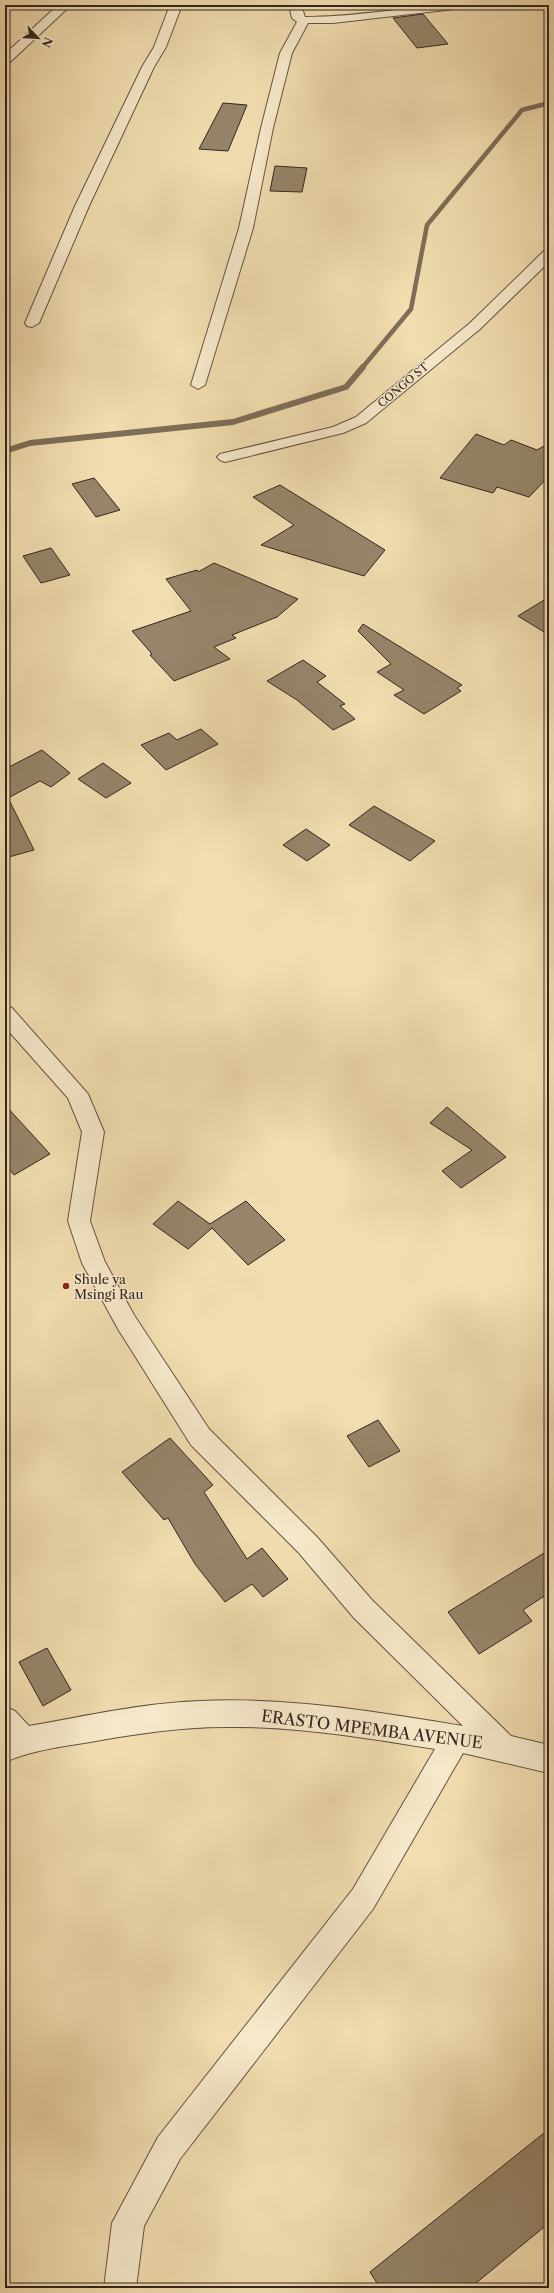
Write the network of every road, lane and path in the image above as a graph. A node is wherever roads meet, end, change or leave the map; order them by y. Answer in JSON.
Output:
{"nodes":[{"id":1,"x":65,"y":5,"type":"edge"},
{"id":2,"x":176,"y":5,"type":"edge"},
{"id":3,"x":295,"y":5,"type":"edge"},
{"id":4,"x":463,"y":5,"type":"edge"},
{"id":5,"x":304,"y":20,"type":"junction"},
{"id":6,"x":5,"y":60,"type":"edge"},
{"id":7,"x":549,"y":254,"type":"edge"},
{"id":8,"x":32,"y":323,"type":"dead end"},
{"id":9,"x":198,"y":385,"type":"dead end"},
{"id":10,"x":225,"y":457,"type":"dead end"},
{"id":11,"x":5,"y":1014,"type":"edge"},
{"id":12,"x":5,"y":1720,"type":"edge"},
{"id":13,"x":457,"y":1738,"type":"junction"},
{"id":14,"x":15,"y":1744,"type":"edge"},
{"id":15,"x":501,"y":1745,"type":"junction"},
{"id":16,"x":549,"y":1759,"type":"edge"},
{"id":17,"x":120,"y":2288,"type":"edge"}],
"edges":[{"from":1,"to":6,"type":"street"},
{"from":2,"to":8,"type":"street"},
{"from":3,"to":5,"type":"street"},
{"from":4,"to":5,"type":"street"},
{"from":5,"to":9,"type":"street"},
{"from":7,"to":10,"type":"street","name":"CONGO ST"},
{"from":11,"to":15,"type":"street"},
{"from":12,"to":14,"type":"street"},
{"from":13,"to":14,"type":"street","name":"ERASTO MPEMBA AVENUE"},
{"from":13,"to":15,"type":"street","name":"ERASTO MPEMBA AVENUE"},
{"from":13,"to":17,"type":"street"},
{"from":15,"to":16,"type":"street","name":"ERASTO MPEMBA AVENUE"}]}
